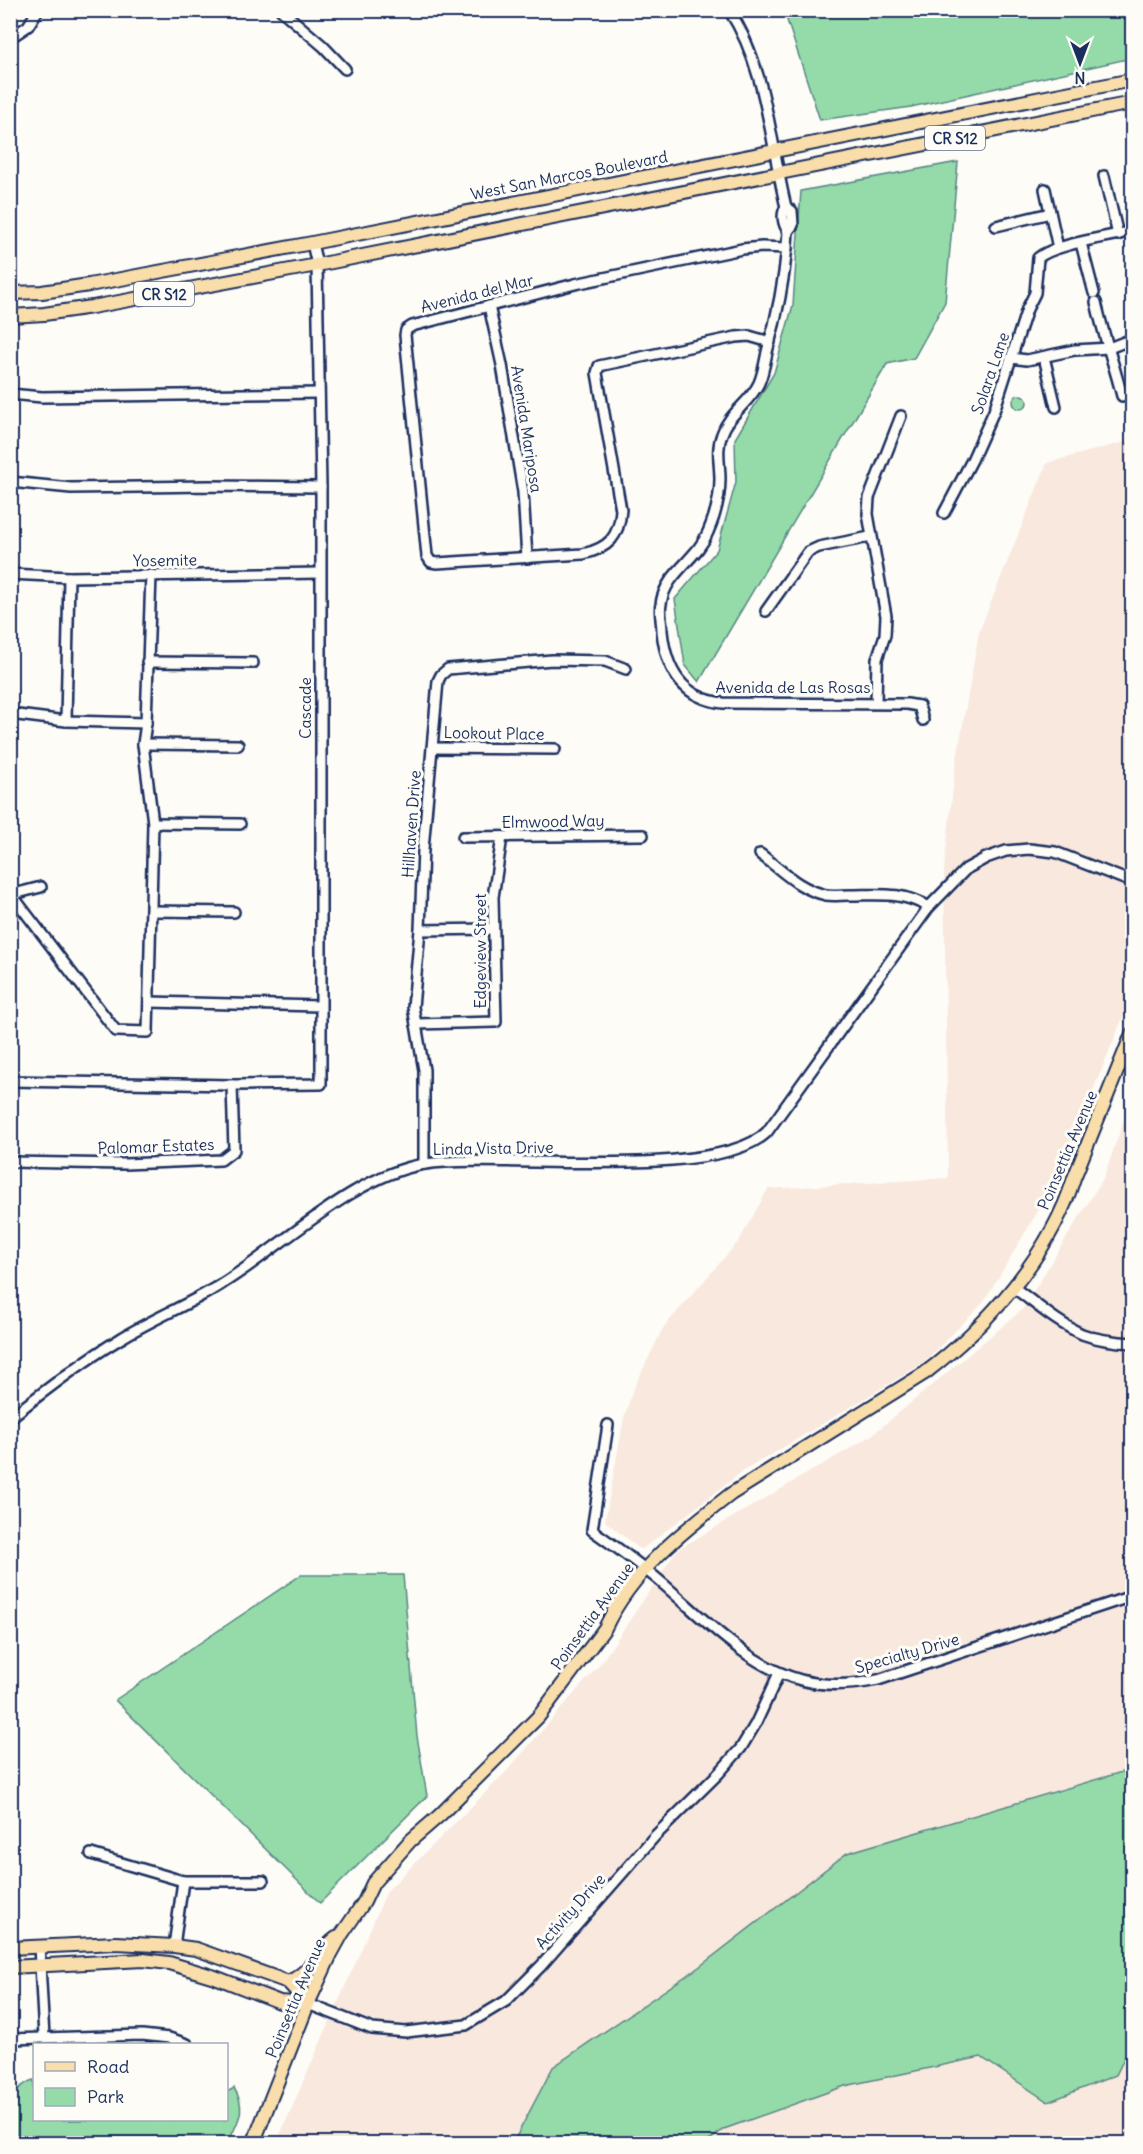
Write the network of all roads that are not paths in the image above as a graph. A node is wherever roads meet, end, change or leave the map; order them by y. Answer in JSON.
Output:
{"nodes":[{"id":1,"x":38,"y":10,"type":"edge"},
{"id":2,"x":281,"y":10,"type":"edge"},
{"id":3,"x":729,"y":10,"type":"edge"},
{"id":4,"x":10,"y":38,"type":"edge"},
{"id":5,"x":345,"y":69,"type":"dead end"},
{"id":6,"x":1132,"y":80,"type":"edge"},
{"id":7,"x":1132,"y":103,"type":"edge"},
{"id":8,"x":774,"y":151,"type":"junction"},
{"id":9,"x":778,"y":173,"type":"junction"},
{"id":10,"x":1104,"y":176,"type":"dead end"},
{"id":11,"x":1045,"y":189,"type":"dead end"},
{"id":12,"x":1050,"y":213,"type":"junction"},
{"id":13,"x":996,"y":226,"type":"dead end"},
{"id":14,"x":1132,"y":231,"type":"edge"},
{"id":15,"x":1118,"y":235,"type":"junction"},
{"id":16,"x":312,"y":243,"type":"junction"},
{"id":17,"x":1081,"y":243,"type":"junction"},
{"id":18,"x":787,"y":248,"type":"junction"},
{"id":19,"x":1058,"y":248,"type":"junction"},
{"id":20,"x":317,"y":265,"type":"junction"},
{"id":21,"x":10,"y":293,"type":"edge"},
{"id":22,"x":489,"y":306,"type":"junction"},
{"id":23,"x":10,"y":316,"type":"edge"},
{"id":24,"x":1132,"y":339,"type":"edge"},
{"id":25,"x":770,"y":342,"type":"junction"},
{"id":26,"x":1109,"y":348,"type":"junction"},
{"id":27,"x":1044,"y":357,"type":"junction"},
{"id":28,"x":1011,"y":358,"type":"junction"},
{"id":29,"x":318,"y":393,"type":"junction"},
{"id":30,"x":10,"y":394,"type":"edge"},
{"id":31,"x":1122,"y":396,"type":"dead end"},
{"id":32,"x":1056,"y":407,"type":"dead end"},
{"id":33,"x":901,"y":416,"type":"dead end"},
{"id":34,"x":10,"y":482,"type":"edge"},
{"id":35,"x":321,"y":487,"type":"junction"},
{"id":36,"x":944,"y":513,"type":"dead end"},
{"id":37,"x":870,"y":537,"type":"junction"},
{"id":38,"x":526,"y":558,"type":"junction"},
{"id":39,"x":320,"y":573,"type":"junction"},
{"id":40,"x":10,"y":574,"type":"edge"},
{"id":41,"x":151,"y":575,"type":"junction"},
{"id":42,"x":69,"y":577,"type":"junction"},
{"id":43,"x":766,"y":611,"type":"dead end"},
{"id":44,"x":147,"y":662,"type":"junction"},
{"id":45,"x":253,"y":663,"type":"dead end"},
{"id":46,"x":626,"y":669,"type":"dead end"},
{"id":47,"x":876,"y":703,"type":"junction"},
{"id":48,"x":10,"y":714,"type":"edge"},
{"id":49,"x":66,"y":720,"type":"junction"},
{"id":50,"x":924,"y":720,"type":"dead end"},
{"id":51,"x":146,"y":723,"type":"junction"},
{"id":52,"x":143,"y":744,"type":"junction"},
{"id":53,"x":238,"y":745,"type":"dead end"},
{"id":54,"x":432,"y":748,"type":"junction"},
{"id":55,"x":555,"y":749,"type":"dead end"},
{"id":56,"x":153,"y":823,"type":"junction"},
{"id":57,"x":240,"y":824,"type":"dead end"},
{"id":58,"x":643,"y":835,"type":"dead end"},
{"id":59,"x":463,"y":837,"type":"dead end"},
{"id":60,"x":502,"y":837,"type":"junction"},
{"id":61,"x":760,"y":854,"type":"dead end"},
{"id":62,"x":1132,"y":882,"type":"edge"},
{"id":63,"x":41,"y":887,"type":"dead end"},
{"id":64,"x":11,"y":895,"type":"edge"},
{"id":65,"x":929,"y":907,"type":"junction"},
{"id":66,"x":151,"y":911,"type":"junction"},
{"id":67,"x":234,"y":912,"type":"dead end"},
{"id":68,"x":494,"y":928,"type":"junction"},
{"id":69,"x":420,"y":930,"type":"junction"},
{"id":70,"x":149,"y":1002,"type":"junction"},
{"id":71,"x":320,"y":1006,"type":"junction"},
{"id":72,"x":416,"y":1024,"type":"junction"},
{"id":73,"x":1132,"y":1034,"type":"edge"},
{"id":74,"x":10,"y":1081,"type":"edge"},
{"id":75,"x":232,"y":1085,"type":"junction"},
{"id":76,"x":10,"y":1162,"type":"edge"},
{"id":77,"x":424,"y":1164,"type":"junction"},
{"id":78,"x":1013,"y":1287,"type":"junction"},
{"id":79,"x":1132,"y":1343,"type":"edge"},
{"id":80,"x":10,"y":1419,"type":"edge"},
{"id":81,"x":608,"y":1425,"type":"dead end"},
{"id":82,"x":646,"y":1569,"type":"junction"},
{"id":83,"x":1132,"y":1596,"type":"edge"},
{"id":84,"x":779,"y":1672,"type":"junction"},
{"id":85,"x":91,"y":1854,"type":"dead end"},
{"id":86,"x":183,"y":1881,"type":"junction"},
{"id":87,"x":263,"y":1881,"type":"dead end"},
{"id":88,"x":342,"y":1934,"type":"junction"},
{"id":89,"x":39,"y":1946,"type":"junction"},
{"id":90,"x":174,"y":1946,"type":"junction"},
{"id":91,"x":10,"y":1948,"type":"edge"},
{"id":92,"x":39,"y":1966,"type":"junction"},
{"id":93,"x":10,"y":1967,"type":"edge"},
{"id":94,"x":288,"y":1982,"type":"junction"},
{"id":95,"x":308,"y":2004,"type":"junction"},
{"id":96,"x":44,"y":2037,"type":"junction"},
{"id":97,"x":10,"y":2039,"type":"edge"},
{"id":98,"x":184,"y":2043,"type":"edge"},
{"id":99,"x":253,"y":2144,"type":"edge"}],
"edges":[{"from":1,"to":4,"type":"street"},
{"from":2,"to":5,"type":"street"},
{"from":3,"to":8,"type":"street","name":"Avenida de Las Rosas"},
{"from":6,"to":8,"type":"main road","name":"West San Marcos Boulevard","number":"CR S12"},
{"from":7,"to":9,"type":"main road","number":"CR S12"},
{"from":8,"to":9,"type":"street","name":"Avenida de Las Rosas"},
{"from":8,"to":16,"type":"main road","name":"West San Marcos Boulevard","number":"CR S12"},
{"from":9,"to":18,"type":"street","name":"Avenida de Las Rosas"},
{"from":9,"to":20,"type":"main road","number":"CR S12"},
{"from":10,"to":15,"type":"street"},
{"from":11,"to":12,"type":"street"},
{"from":12,"to":13,"type":"street"},
{"from":12,"to":19,"type":"street"},
{"from":14,"to":15,"type":"street","name":"Solara Lane"},
{"from":15,"to":17,"type":"street","name":"Solara Lane"},
{"from":16,"to":20,"type":"street","name":"Cascade"},
{"from":16,"to":21,"type":"main road","name":"West San Marcos Boulevard","number":"CR S12"},
{"from":17,"to":19,"type":"street","name":"Solara Lane"},
{"from":17,"to":26,"type":"street"},
{"from":18,"to":22,"type":"street","name":"Avenida del Mar"},
{"from":18,"to":25,"type":"street","name":"Avenida de Las Rosas"},
{"from":19,"to":28,"type":"street","name":"Solara Lane"},
{"from":20,"to":23,"type":"main road","number":"CR S12"},
{"from":20,"to":29,"type":"street","name":"Cascade"},
{"from":22,"to":38,"type":"street","name":"Avenida Mariposa"},
{"from":22,"to":38,"type":"street","name":"Avenida del Mar"},
{"from":24,"to":26,"type":"street"},
{"from":25,"to":38,"type":"street"},
{"from":25,"to":47,"type":"street","name":"Avenida de Las Rosas"},
{"from":26,"to":27,"type":"street"},
{"from":26,"to":31,"type":"street"},
{"from":27,"to":28,"type":"street"},
{"from":27,"to":32,"type":"street"},
{"from":28,"to":36,"type":"street","name":"Solara Lane"},
{"from":29,"to":30,"type":"street"},
{"from":29,"to":35,"type":"street","name":"Cascade"},
{"from":33,"to":37,"type":"street"},
{"from":34,"to":35,"type":"street"},
{"from":35,"to":39,"type":"street","name":"Cascade"},
{"from":37,"to":43,"type":"street"},
{"from":37,"to":47,"type":"street"},
{"from":39,"to":41,"type":"street","name":"Yosemite"},
{"from":39,"to":71,"type":"street","name":"Cascade"},
{"from":40,"to":42,"type":"street","name":"Yosemite"},
{"from":41,"to":42,"type":"street","name":"Yosemite"},
{"from":41,"to":44,"type":"street"},
{"from":42,"to":49,"type":"street"},
{"from":44,"to":45,"type":"street"},
{"from":44,"to":51,"type":"street"},
{"from":46,"to":54,"type":"street","name":"Hillhaven Drive"},
{"from":47,"to":50,"type":"street","name":"Avenida de Las Rosas"},
{"from":48,"to":49,"type":"street"},
{"from":49,"to":51,"type":"street"},
{"from":51,"to":52,"type":"street"},
{"from":52,"to":53,"type":"street"},
{"from":52,"to":56,"type":"street"},
{"from":54,"to":55,"type":"street","name":"Lookout Place"},
{"from":54,"to":69,"type":"street","name":"Hillhaven Drive"},
{"from":56,"to":57,"type":"street"},
{"from":56,"to":66,"type":"street"},
{"from":58,"to":60,"type":"street","name":"Elmwood Way"},
{"from":59,"to":60,"type":"street","name":"Elmwood Way"},
{"from":60,"to":68,"type":"street","name":"Edgeview Street"},
{"from":61,"to":65,"type":"street"},
{"from":62,"to":65,"type":"street","name":"Linda Vista Drive"},
{"from":63,"to":64,"type":"street"},
{"from":64,"to":70,"type":"street"},
{"from":65,"to":77,"type":"street","name":"Linda Vista Drive"},
{"from":66,"to":67,"type":"street"},
{"from":66,"to":70,"type":"street"},
{"from":68,"to":69,"type":"street"},
{"from":68,"to":72,"type":"street","name":"Edgeview Street"},
{"from":69,"to":72,"type":"street","name":"Hillhaven Drive"},
{"from":70,"to":71,"type":"street"},
{"from":71,"to":75,"type":"street","name":"Cascade"},
{"from":72,"to":77,"type":"street","name":"Hillhaven Drive"},
{"from":73,"to":78,"type":"main road","name":"Poinsettia Avenue"},
{"from":74,"to":75,"type":"street"},
{"from":75,"to":76,"type":"street","name":"Palomar Estates"},
{"from":77,"to":80,"type":"street","name":"Linda Vista Drive"},
{"from":78,"to":79,"type":"street"},
{"from":78,"to":82,"type":"main road","name":"Poinsettia Avenue"},
{"from":81,"to":82,"type":"street","name":"Specialty Drive"},
{"from":82,"to":84,"type":"street","name":"Specialty Drive"},
{"from":82,"to":88,"type":"main road","name":"Poinsettia Avenue"},
{"from":83,"to":84,"type":"street","name":"Specialty Drive"},
{"from":84,"to":95,"type":"street","name":"Activity Drive"},
{"from":85,"to":86,"type":"street"},
{"from":86,"to":87,"type":"street"},
{"from":86,"to":90,"type":"street"},
{"from":88,"to":94,"type":"main road"},
{"from":88,"to":95,"type":"main road","name":"Poinsettia Avenue"},
{"from":89,"to":90,"type":"main road"},
{"from":89,"to":91,"type":"main road"},
{"from":89,"to":92,"type":"street"},
{"from":90,"to":94,"type":"main road"},
{"from":92,"to":93,"type":"main road"},
{"from":92,"to":95,"type":"main road"},
{"from":92,"to":96,"type":"street"},
{"from":94,"to":95,"type":"main road"},
{"from":95,"to":99,"type":"main road","name":"Poinsettia Avenue"},
{"from":96,"to":97,"type":"street"},
{"from":96,"to":98,"type":"street"}]}
